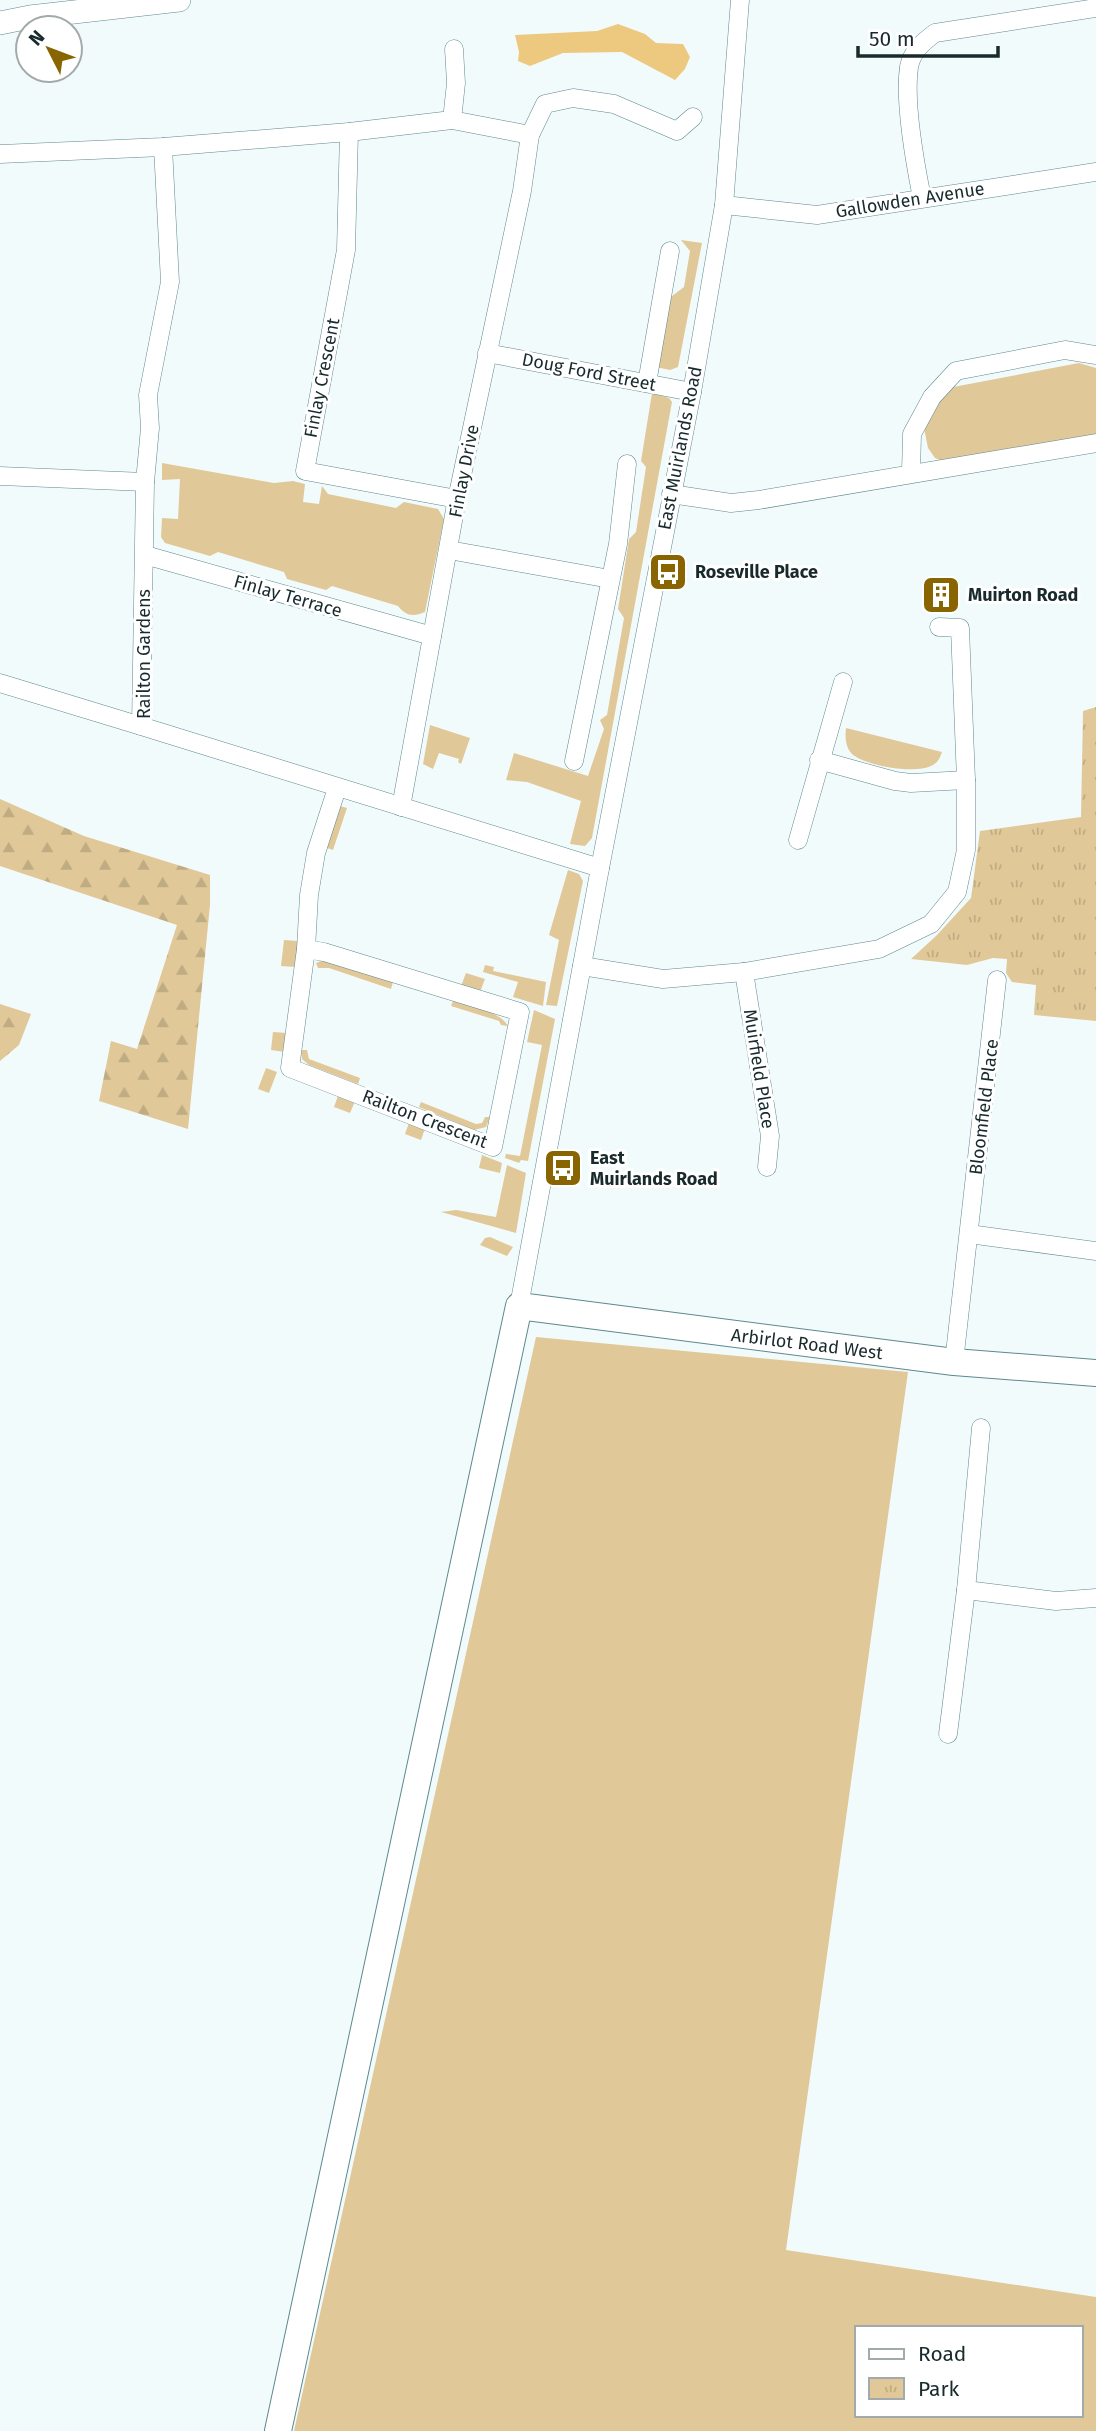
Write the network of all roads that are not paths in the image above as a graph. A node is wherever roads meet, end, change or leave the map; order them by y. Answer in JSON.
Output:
{"nodes":[{"id":1,"x":179,"y":0,"type":"edge"},
{"id":2,"x":740,"y":0,"type":"edge"},
{"id":3,"x":1096,"y":8,"type":"edge"},
{"id":4,"x":0,"y":23,"type":"edge"},
{"id":5,"x":454,"y":49,"type":"dead end"},
{"id":6,"x":693,"y":117,"type":"dead end"},
{"id":7,"x":453,"y":120,"type":"junction"},
{"id":8,"x":349,"y":132,"type":"junction"},
{"id":9,"x":530,"y":135,"type":"junction"},
{"id":10,"x":163,"y":147,"type":"junction"},
{"id":11,"x":0,"y":154,"type":"edge"},
{"id":12,"x":1096,"y":172,"type":"edge"},
{"id":13,"x":922,"y":198,"type":"junction"},
{"id":14,"x":724,"y":205,"type":"junction"},
{"id":15,"x":670,"y":251,"type":"dead end"},
{"id":16,"x":487,"y":353,"type":"junction"},
{"id":17,"x":1096,"y":355,"type":"edge"},
{"id":18,"x":647,"y":383,"type":"junction"},
{"id":19,"x":692,"y":392,"type":"junction"},
{"id":20,"x":1096,"y":443,"type":"edge"},
{"id":21,"x":627,"y":464,"type":"dead end"},
{"id":22,"x":911,"y":473,"type":"junction"},
{"id":23,"x":0,"y":477,"type":"edge"},
{"id":24,"x":145,"y":482,"type":"junction"},
{"id":25,"x":671,"y":494,"type":"junction"},
{"id":26,"x":457,"y":499,"type":"junction"},
{"id":27,"x":449,"y":550,"type":"junction"},
{"id":28,"x":145,"y":555,"type":"junction"},
{"id":29,"x":610,"y":579,"type":"junction"},
{"id":30,"x":939,"y":627,"type":"dead end"},
{"id":31,"x":432,"y":636,"type":"junction"},
{"id":32,"x":0,"y":682,"type":"edge"},
{"id":33,"x":843,"y":682,"type":"dead end"},
{"id":34,"x":141,"y":726,"type":"junction"},
{"id":35,"x":819,"y":760,"type":"junction"},
{"id":36,"x":574,"y":761,"type":"dead end"},
{"id":37,"x":966,"y":780,"type":"junction"},
{"id":38,"x":337,"y":788,"type":"junction"},
{"id":39,"x":401,"y":807,"type":"junction"},
{"id":40,"x":798,"y":841,"type":"dead end"},
{"id":41,"x":600,"y":868,"type":"junction"},
{"id":42,"x":306,"y":949,"type":"junction"},
{"id":43,"x":582,"y":966,"type":"junction"},
{"id":44,"x":744,"y":972,"type":"junction"},
{"id":45,"x":998,"y":980,"type":"dead end"},
{"id":46,"x":767,"y":1167,"type":"dead end"},
{"id":47,"x":969,"y":1234,"type":"junction"},
{"id":48,"x":1096,"y":1251,"type":"edge"},
{"id":49,"x":519,"y":1306,"type":"junction"},
{"id":50,"x":954,"y":1362,"type":"junction"},
{"id":51,"x":1096,"y":1373,"type":"edge"},
{"id":52,"x":981,"y":1428,"type":"dead end"},
{"id":53,"x":966,"y":1590,"type":"junction"},
{"id":54,"x":1096,"y":1598,"type":"edge"},
{"id":55,"x":948,"y":1734,"type":"dead end"},
{"id":56,"x":278,"y":2431,"type":"edge"}],
"edges":[{"from":1,"to":4,"type":"street"},
{"from":2,"to":14,"type":"street","name":"East Muirlands Road"},
{"from":3,"to":13,"type":"street"},
{"from":5,"to":7,"type":"street"},
{"from":6,"to":9,"type":"street","name":"Finlay Drive"},
{"from":7,"to":8,"type":"street"},
{"from":7,"to":9,"type":"street"},
{"from":8,"to":10,"type":"street"},
{"from":8,"to":26,"type":"street","name":"Finlay Crescent"},
{"from":9,"to":16,"type":"street","name":"Finlay Drive"},
{"from":10,"to":11,"type":"street"},
{"from":10,"to":24,"type":"street","name":"Railton Gardens"},
{"from":12,"to":13,"type":"street","name":"Gallowden Avenue"},
{"from":13,"to":14,"type":"street","name":"Gallowden Avenue"},
{"from":14,"to":19,"type":"street","name":"East Muirlands Road"},
{"from":15,"to":18,"type":"street"},
{"from":16,"to":18,"type":"street","name":"Doug Ford Street"},
{"from":16,"to":26,"type":"street","name":"Finlay Drive"},
{"from":17,"to":22,"type":"street"},
{"from":18,"to":19,"type":"street","name":"Doug Ford Street"},
{"from":19,"to":25,"type":"street","name":"East Muirlands Road"},
{"from":20,"to":22,"type":"street"},
{"from":21,"to":29,"type":"street"},
{"from":22,"to":25,"type":"street"},
{"from":23,"to":24,"type":"street"},
{"from":24,"to":28,"type":"street","name":"Railton Gardens"},
{"from":25,"to":41,"type":"street","name":"East Muirlands Road"},
{"from":26,"to":27,"type":"street","name":"Finlay Drive"},
{"from":27,"to":29,"type":"street"},
{"from":27,"to":31,"type":"street","name":"Finlay Drive"},
{"from":28,"to":31,"type":"street","name":"Finlay Terrace"},
{"from":28,"to":34,"type":"street","name":"Railton Gardens"},
{"from":29,"to":36,"type":"street"},
{"from":30,"to":37,"type":"street"},
{"from":31,"to":39,"type":"street","name":"Finlay Drive"},
{"from":32,"to":34,"type":"street"},
{"from":33,"to":35,"type":"street"},
{"from":34,"to":38,"type":"street","name":"Railton Gardens"},
{"from":35,"to":37,"type":"street"},
{"from":35,"to":40,"type":"street"},
{"from":37,"to":44,"type":"street"},
{"from":38,"to":39,"type":"street","name":"Railton Gardens"},
{"from":38,"to":42,"type":"street","name":"Railton Crescent"},
{"from":39,"to":41,"type":"street","name":"Railton Gardens"},
{"from":41,"to":43,"type":"street","name":"East Muirlands Road"},
{"from":42,"to":42,"type":"street","name":"Railton Crescent"},
{"from":43,"to":44,"type":"street"},
{"from":43,"to":49,"type":"street","name":"East Muirlands Road"},
{"from":44,"to":46,"type":"street","name":"Muirfield Place"},
{"from":45,"to":47,"type":"street","name":"Bloomfield Place"},
{"from":47,"to":48,"type":"street"},
{"from":47,"to":50,"type":"street","name":"Bloomfield Place"},
{"from":49,"to":50,"type":"main road","name":"Arbirlot Road West"},
{"from":49,"to":56,"type":"main road"},
{"from":50,"to":51,"type":"main road","name":"Arbirlot Road West"},
{"from":52,"to":53,"type":"street"},
{"from":53,"to":54,"type":"street"},
{"from":53,"to":55,"type":"street"}]}
